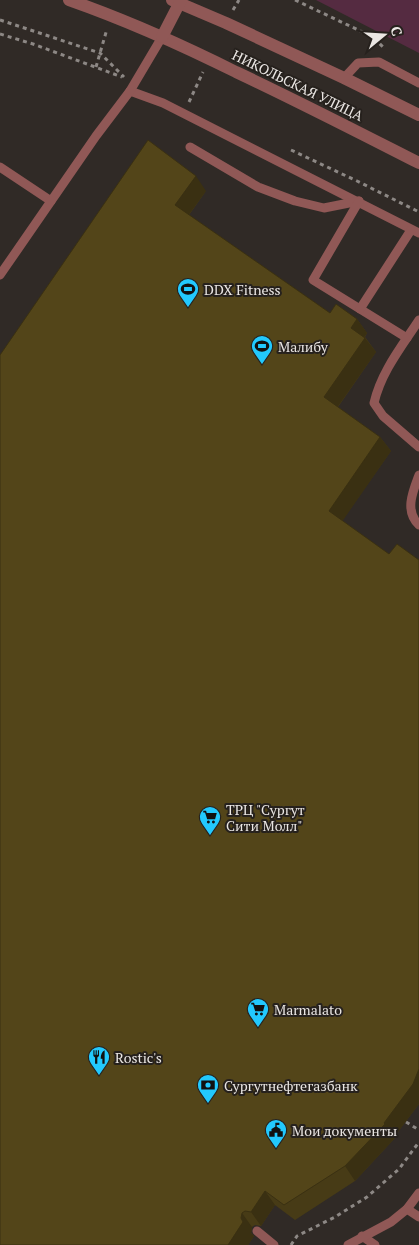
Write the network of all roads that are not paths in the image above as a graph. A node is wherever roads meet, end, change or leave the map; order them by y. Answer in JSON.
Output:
{"nodes":[{"id":1,"x":69,"y":0,"type":"edge"},
{"id":2,"x":177,"y":1,"type":"edge"},
{"id":3,"x":162,"y":37,"type":"junction"},
{"id":4,"x":344,"y":78,"type":"junction"},
{"id":5,"x":419,"y":83,"type":"edge"},
{"id":6,"x":130,"y":91,"type":"junction"},
{"id":7,"x":419,"y":116,"type":"edge"},
{"id":8,"x":190,"y":147,"type":"dead end"},
{"id":9,"x":419,"y":163,"type":"edge"},
{"id":10,"x":0,"y":167,"type":"edge"},
{"id":11,"x":51,"y":201,"type":"junction"},
{"id":12,"x":359,"y":202,"type":"junction"},
{"id":13,"x":415,"y":231,"type":"edge"},
{"id":14,"x":0,"y":275,"type":"edge"},
{"id":15,"x":360,"y":309,"type":"junction"},
{"id":16,"x":419,"y":320,"type":"edge"},
{"id":17,"x":407,"y":338,"type":"junction"},
{"id":18,"x":419,"y":447,"type":"edge"},
{"id":19,"x":419,"y":475,"type":"edge"},
{"id":20,"x":419,"y":524,"type":"edge"},
{"id":21,"x":419,"y":1193,"type":"edge"},
{"id":22,"x":407,"y":1209,"type":"junction"},
{"id":23,"x":419,"y":1217,"type":"edge"},
{"id":24,"x":257,"y":1231,"type":"dead end"},
{"id":25,"x":362,"y":1236,"type":"junction"},
{"id":26,"x":274,"y":1245,"type":"edge"},
{"id":27,"x":348,"y":1245,"type":"edge"},
{"id":28,"x":375,"y":1245,"type":"edge"}],
"edges":[{"from":1,"to":3,"type":"street","name":"НИКОЛЬСКАЯ УЛИЦА"},
{"from":2,"to":3,"type":"street"},
{"from":2,"to":4,"type":"street","name":"НИКОЛЬСКАЯ УЛИЦА"},
{"from":3,"to":6,"type":"lane"},
{"from":3,"to":9,"type":"street","name":"НИКОЛЬСКАЯ УЛИЦА"},
{"from":4,"to":5,"type":"lane"},
{"from":4,"to":7,"type":"street","name":"НИКОЛЬСКАЯ УЛИЦА"},
{"from":6,"to":11,"type":"lane"},
{"from":6,"to":12,"type":"lane"},
{"from":8,"to":12,"type":"lane"},
{"from":10,"to":11,"type":"lane"},
{"from":11,"to":14,"type":"lane"},
{"from":12,"to":13,"type":"lane"},
{"from":12,"to":15,"type":"lane"},
{"from":13,"to":15,"type":"lane"},
{"from":15,"to":17,"type":"lane"},
{"from":16,"to":17,"type":"lane"},
{"from":17,"to":18,"type":"lane"},
{"from":19,"to":20,"type":"lane"},
{"from":21,"to":22,"type":"lane"},
{"from":22,"to":23,"type":"lane"},
{"from":22,"to":25,"type":"lane"},
{"from":24,"to":26,"type":"lane"},
{"from":25,"to":27,"type":"lane"},
{"from":25,"to":28,"type":"lane"}]}
